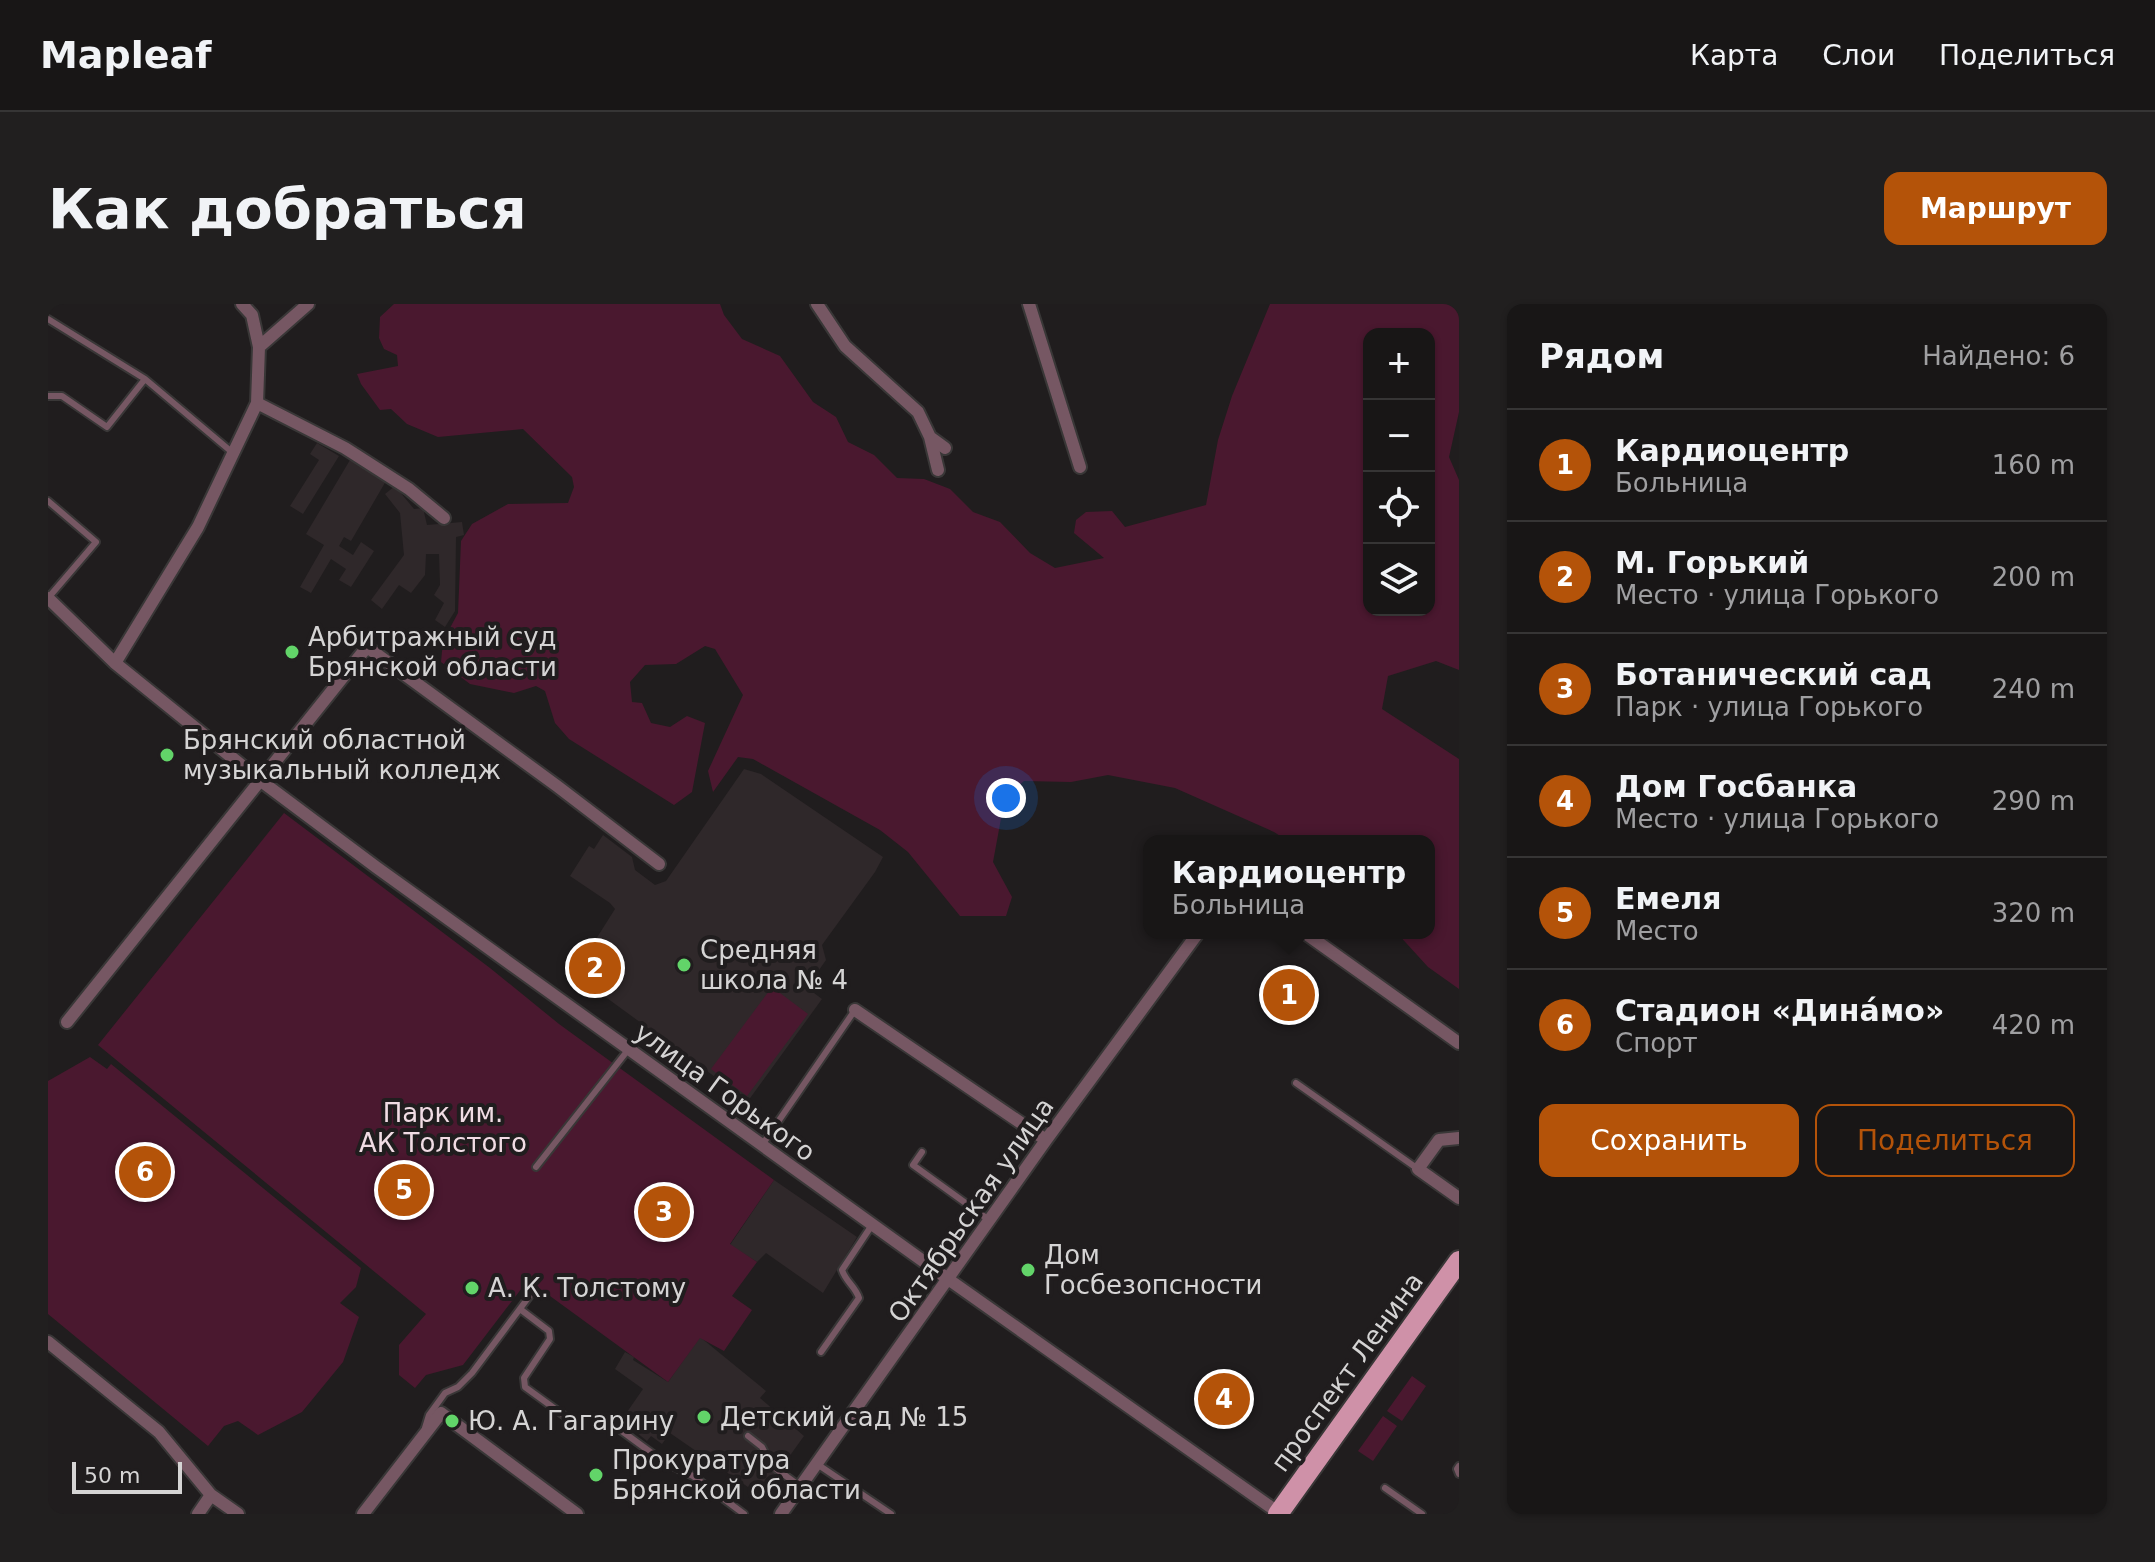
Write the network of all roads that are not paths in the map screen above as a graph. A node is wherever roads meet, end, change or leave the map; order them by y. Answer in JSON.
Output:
{"nodes":[{"id":1,"x":242,"y":304,"type":"edge"},
{"id":2,"x":308,"y":304,"type":"edge"},
{"id":3,"x":817,"y":304,"type":"edge"},
{"id":4,"x":1029,"y":304,"type":"edge"},
{"id":5,"x":48,"y":319,"type":"edge"},
{"id":6,"x":259,"y":347,"type":"junction"},
{"id":7,"x":145,"y":379,"type":"junction"},
{"id":8,"x":48,"y":396,"type":"edge"},
{"id":9,"x":257,"y":403,"type":"junction"},
{"id":10,"x":930,"y":437,"type":"junction"},
{"id":11,"x":945,"y":448,"type":"dead end"},
{"id":12,"x":233,"y":453,"type":"junction"},
{"id":13,"x":1080,"y":467,"type":"dead end"},
{"id":14,"x":938,"y":470,"type":"dead end"},
{"id":15,"x":48,"y":501,"type":"edge"},
{"id":16,"x":444,"y":518,"type":"dead end"},
{"id":17,"x":48,"y":598,"type":"edge"},
{"id":18,"x":115,"y":663,"type":"junction"},
{"id":19,"x":261,"y":781,"type":"junction"},
{"id":20,"x":659,"y":864,"type":"dead end"},
{"id":21,"x":1194,"y":939,"type":"edge"},
{"id":22,"x":1313,"y":939,"type":"edge"},
{"id":23,"x":855,"y":1010,"type":"joint"},
{"id":24,"x":67,"y":1022,"type":"dead end"},
{"id":25,"x":1459,"y":1043,"type":"edge"},
{"id":26,"x":628,"y":1049,"type":"junction"},
{"id":27,"x":1296,"y":1083,"type":"dead end"},
{"id":28,"x":1459,"y":1138,"type":"edge"},
{"id":29,"x":1046,"y":1140,"type":"junction"},
{"id":30,"x":762,"y":1145,"type":"junction"},
{"id":31,"x":922,"y":1152,"type":"dead end"},
{"id":32,"x":536,"y":1167,"type":"dead end"},
{"id":33,"x":1418,"y":1169,"type":"junction"},
{"id":34,"x":1459,"y":1198,"type":"edge"},
{"id":35,"x":989,"y":1220,"type":"junction"},
{"id":36,"x":872,"y":1225,"type":"junction"},
{"id":37,"x":1459,"y":1261,"type":"edge"},
{"id":38,"x":948,"y":1279,"type":"junction"},
{"id":39,"x":531,"y":1294,"type":"dead end"},
{"id":40,"x":520,"y":1309,"type":"junction"},
{"id":41,"x":48,"y":1342,"type":"edge"},
{"id":42,"x":821,"y":1352,"type":"dead end"},
{"id":43,"x":604,"y":1418,"type":"dead end"},
{"id":44,"x":569,"y":1419,"type":"dead end"},
{"id":45,"x":748,"y":1436,"type":"dead end"},
{"id":46,"x":421,"y":1439,"type":"junction"},
{"id":47,"x":817,"y":1464,"type":"junction"},
{"id":48,"x":1459,"y":1466,"type":"edge"},
{"id":49,"x":1459,"y":1474,"type":"edge"},
{"id":50,"x":801,"y":1487,"type":"junction"},
{"id":51,"x":1385,"y":1488,"type":"dead end"},
{"id":52,"x":211,"y":1495,"type":"junction"},
{"id":53,"x":1278,"y":1513,"type":"edge"},
{"id":54,"x":198,"y":1514,"type":"edge"},
{"id":55,"x":238,"y":1514,"type":"edge"},
{"id":56,"x":363,"y":1514,"type":"edge"},
{"id":57,"x":577,"y":1514,"type":"edge"},
{"id":58,"x":744,"y":1514,"type":"edge"},
{"id":59,"x":781,"y":1514,"type":"edge"},
{"id":60,"x":891,"y":1514,"type":"edge"},
{"id":61,"x":1422,"y":1514,"type":"edge"}],
"edges":[{"from":1,"to":6,"type":"street"},
{"from":2,"to":6,"type":"street"},
{"from":3,"to":10,"type":"street"},
{"from":4,"to":13,"type":"street"},
{"from":5,"to":7,"type":"lane"},
{"from":6,"to":9,"type":"street"},
{"from":7,"to":8,"type":"lane"},
{"from":7,"to":12,"type":"lane"},
{"from":9,"to":12,"type":"street"},
{"from":9,"to":16,"type":"street"},
{"from":10,"to":11,"type":"street"},
{"from":10,"to":14,"type":"street"},
{"from":12,"to":18,"type":"street"},
{"from":15,"to":17,"type":"lane"},
{"from":17,"to":18,"type":"street","name":"улица Горького"},
{"from":18,"to":19,"type":"street","name":"улица Горького"},
{"from":19,"to":20,"type":"street"},
{"from":19,"to":24,"type":"street"},
{"from":19,"to":26,"type":"street","name":"улица Горького"},
{"from":21,"to":29,"type":"street","name":"Октябрьская улица"},
{"from":22,"to":25,"type":"street"},
{"from":23,"to":29,"type":"street"},
{"from":23,"to":30,"type":"lane"},
{"from":26,"to":30,"type":"street","name":"улица Горького"},
{"from":26,"to":32,"type":"lane"},
{"from":27,"to":33,"type":"lane"},
{"from":28,"to":33,"type":"street"},
{"from":29,"to":35,"type":"street","name":"Октябрьская улица"},
{"from":30,"to":36,"type":"street","name":"улица Горького"},
{"from":31,"to":35,"type":"lane"},
{"from":33,"to":34,"type":"street"},
{"from":35,"to":38,"type":"street","name":"Октябрьская улица"},
{"from":36,"to":38,"type":"street","name":"улица Горького"},
{"from":36,"to":42,"type":"lane"},
{"from":37,"to":53,"type":"main road","name":"проспект Ленина"},
{"from":38,"to":47,"type":"street","name":"Октябрьская улица"},
{"from":38,"to":53,"type":"street","name":"улица Горького"},
{"from":39,"to":40,"type":"lane"},
{"from":40,"to":44,"type":"lane"},
{"from":40,"to":46,"type":"lane"},
{"from":41,"to":52,"type":"street"},
{"from":43,"to":58,"type":"lane"},
{"from":45,"to":50,"type":"lane"},
{"from":46,"to":56,"type":"street"},
{"from":46,"to":57,"type":"street"},
{"from":47,"to":50,"type":"street","name":"Октябрьская улица"},
{"from":47,"to":60,"type":"lane"},
{"from":48,"to":49,"type":"lane"},
{"from":50,"to":59,"type":"street","name":"Октябрьская улица"},
{"from":51,"to":61,"type":"lane"},
{"from":52,"to":54,"type":"street"},
{"from":52,"to":55,"type":"street"}]}
